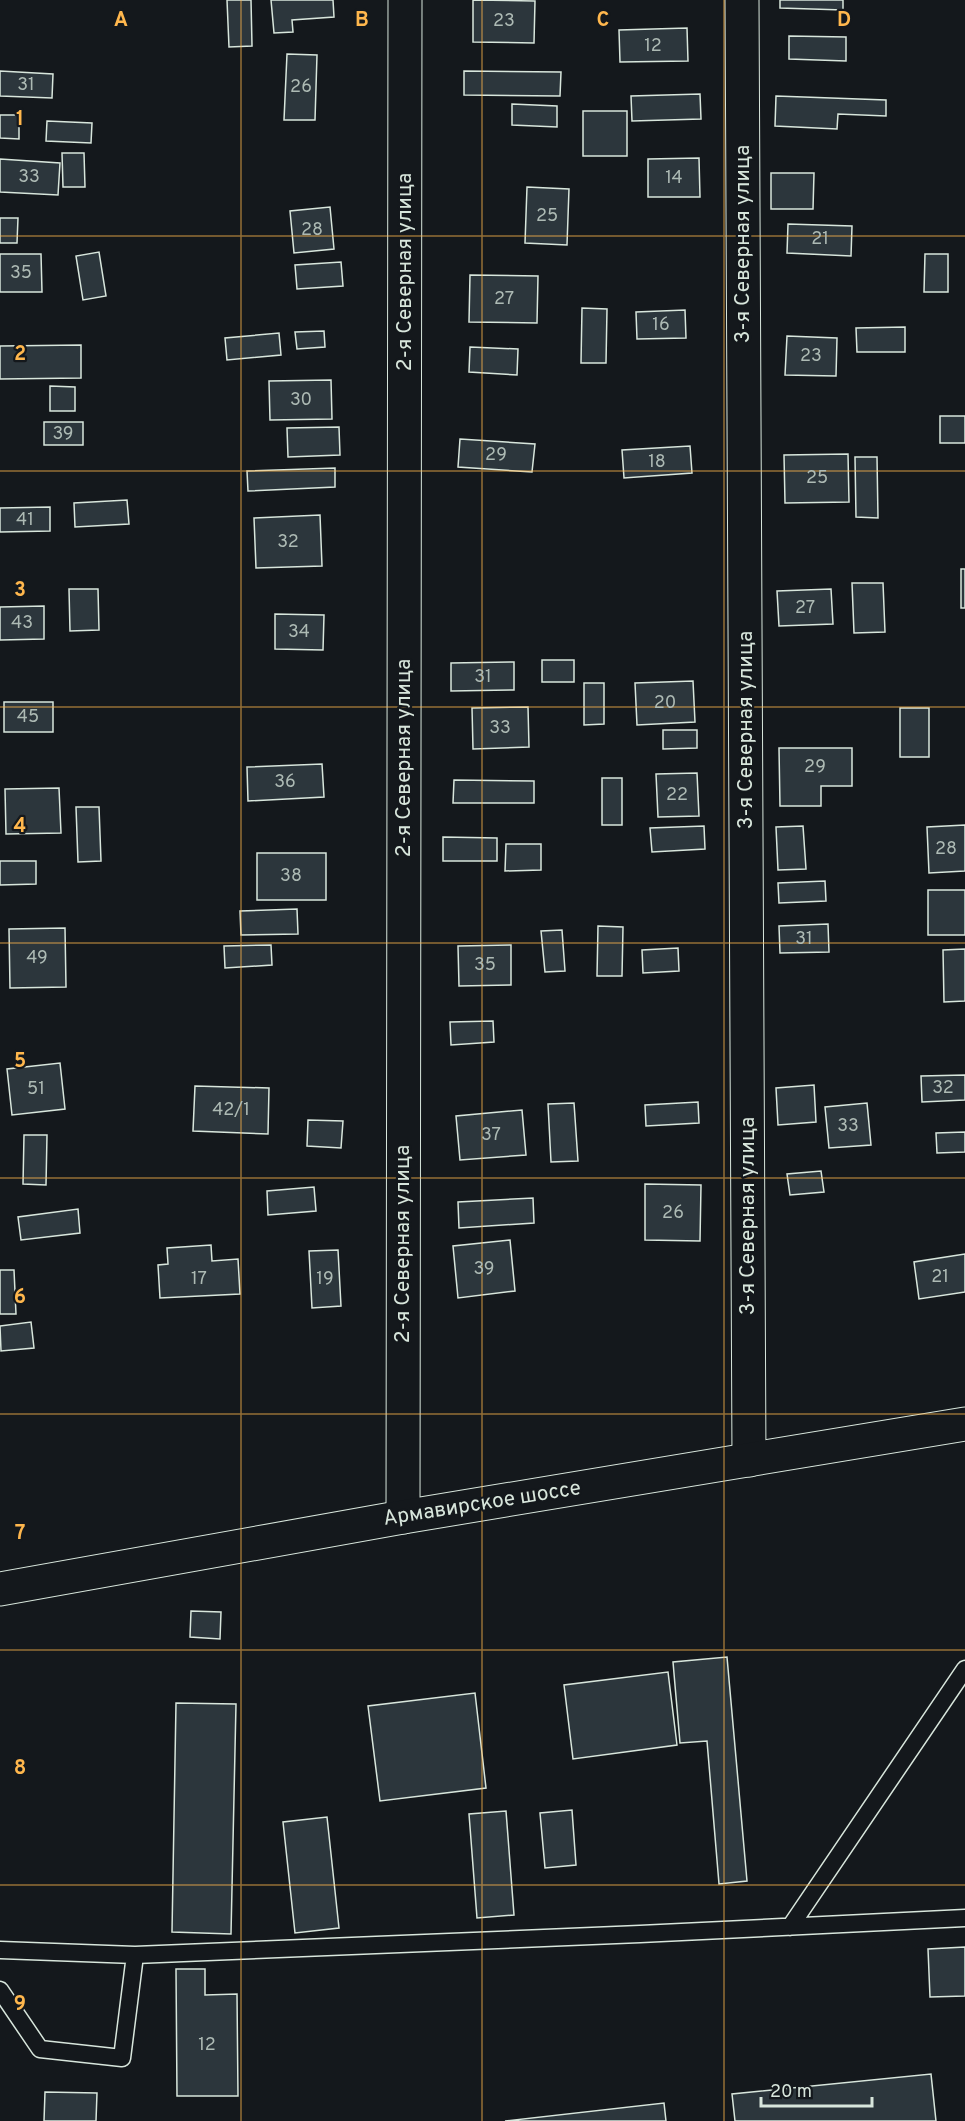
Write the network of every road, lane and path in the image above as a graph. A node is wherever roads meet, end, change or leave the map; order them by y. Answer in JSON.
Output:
{"nodes":[{"id":1,"x":405,"y":0,"type":"edge"},
{"id":2,"x":742,"y":0,"type":"edge"},
{"id":3,"x":965,"y":1424,"type":"edge"},
{"id":4,"x":749,"y":1460,"type":"junction"},
{"id":5,"x":403,"y":1516,"type":"junction"},
{"id":6,"x":0,"y":1589,"type":"edge"},
{"id":7,"x":965,"y":1669,"type":"edge"},
{"id":8,"x":965,"y":1918,"type":"edge"},
{"id":9,"x":790,"y":1927,"type":"junction"},
{"id":10,"x":0,"y":1950,"type":"edge"},
{"id":11,"x":135,"y":1955,"type":"junction"},
{"id":12,"x":0,"y":1990,"type":"edge"}],
"edges":[{"from":1,"to":5,"type":"street","name":"2-я Северная улица"},
{"from":2,"to":4,"type":"street","name":"3-я Северная улица"},
{"from":3,"to":4,"type":"street","name":"Армавирское шоссе"},
{"from":4,"to":5,"type":"street","name":"Армавирское шоссе"},
{"from":5,"to":6,"type":"street","name":"Армавирское шоссе"},
{"from":7,"to":9,"type":"lane"},
{"from":8,"to":9,"type":"lane"},
{"from":9,"to":11,"type":"lane"},
{"from":10,"to":11,"type":"lane"},
{"from":11,"to":12,"type":"lane"}]}
